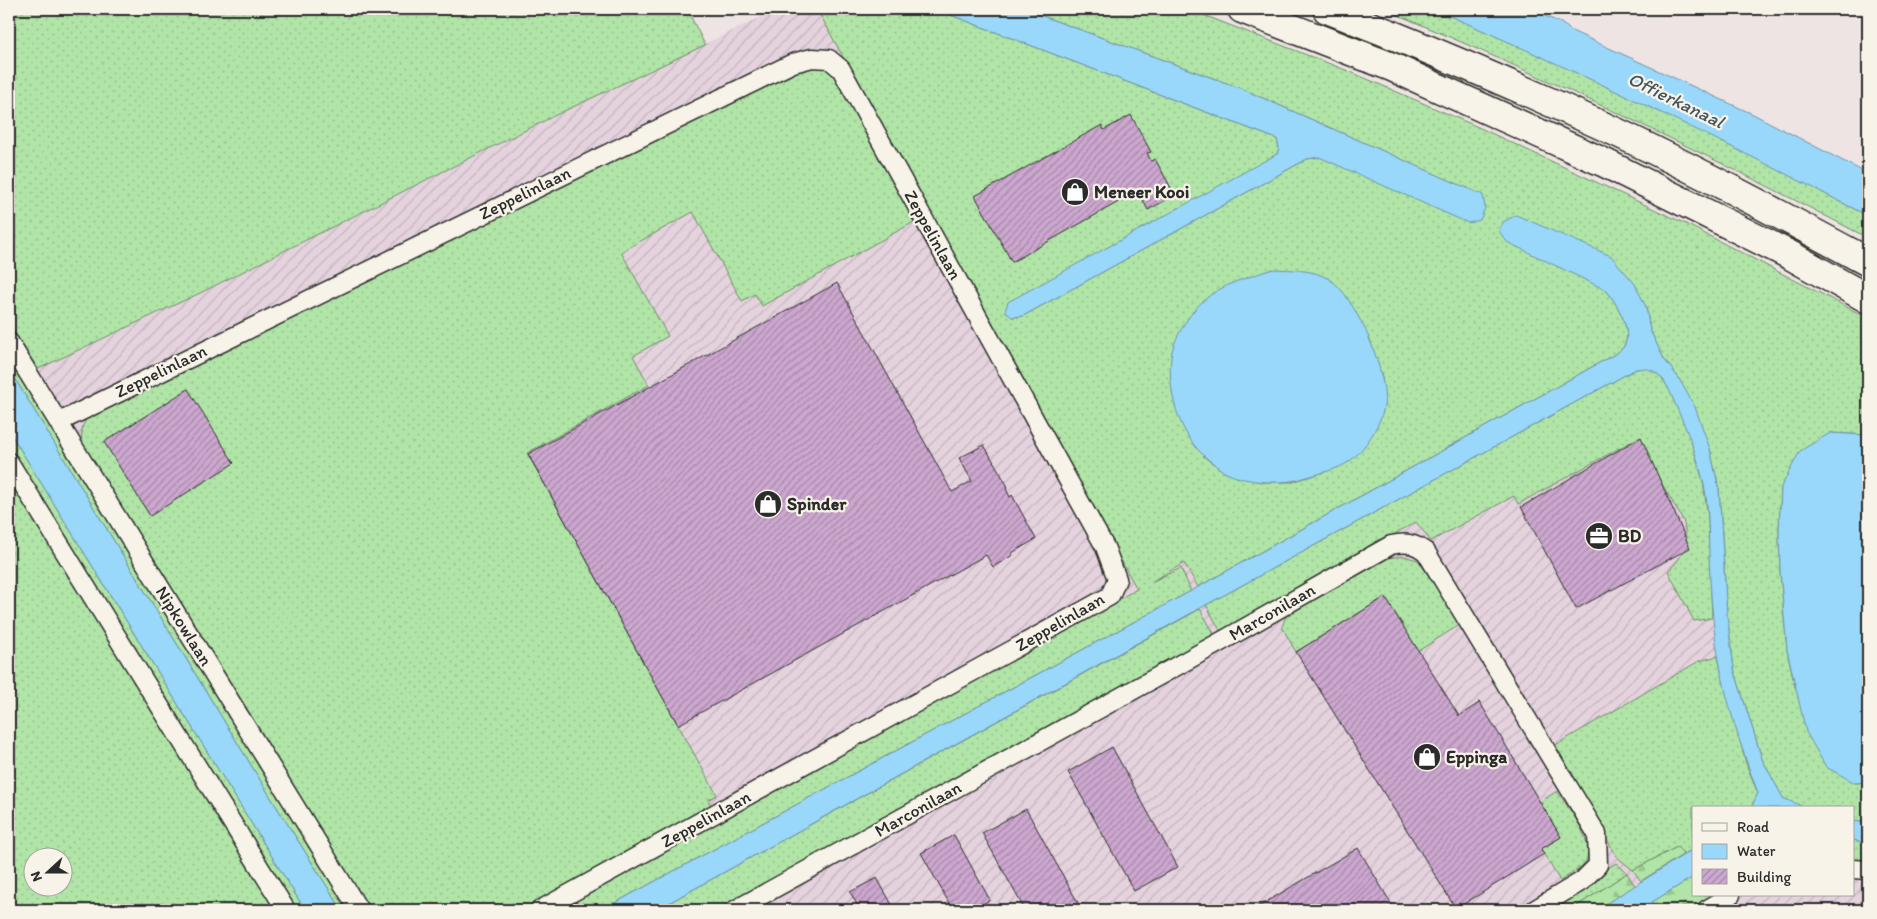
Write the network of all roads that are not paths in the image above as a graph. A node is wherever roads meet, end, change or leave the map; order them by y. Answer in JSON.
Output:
{"nodes":[{"id":1,"x":1242,"y":9,"type":"edge"},
{"id":2,"x":1327,"y":9,"type":"edge"},
{"id":3,"x":1868,"y":262,"type":"edge"},
{"id":4,"x":1868,"y":299,"type":"edge"},
{"id":5,"x":9,"y":342,"type":"edge"},
{"id":6,"x":58,"y":422,"type":"junction"},
{"id":7,"x":9,"y":462,"type":"edge"},
{"id":8,"x":1854,"y":870,"type":"edge"},
{"id":9,"x":1868,"y":870,"type":"edge"},
{"id":10,"x":1729,"y":896,"type":"edge"},
{"id":11,"x":286,"y":910,"type":"edge"},
{"id":12,"x":359,"y":910,"type":"edge"},
{"id":13,"x":540,"y":910,"type":"edge"},
{"id":14,"x":735,"y":910,"type":"edge"},
{"id":15,"x":1534,"y":910,"type":"edge"},
{"id":16,"x":1706,"y":910,"type":"edge"}],
"edges":[{"from":1,"to":4,"type":"highway"},
{"from":2,"to":3,"type":"highway"},
{"from":5,"to":6,"type":"street","name":"Nipkowlaan"},
{"from":6,"to":12,"type":"street","name":"Nipkowlaan"},
{"from":6,"to":13,"type":"street","name":"Zeppelinlaan"},
{"from":7,"to":11,"type":"street"},
{"from":8,"to":9,"type":"street"},
{"from":10,"to":16,"type":"street"},
{"from":14,"to":15,"type":"street","name":"Marconilaan"}]}
